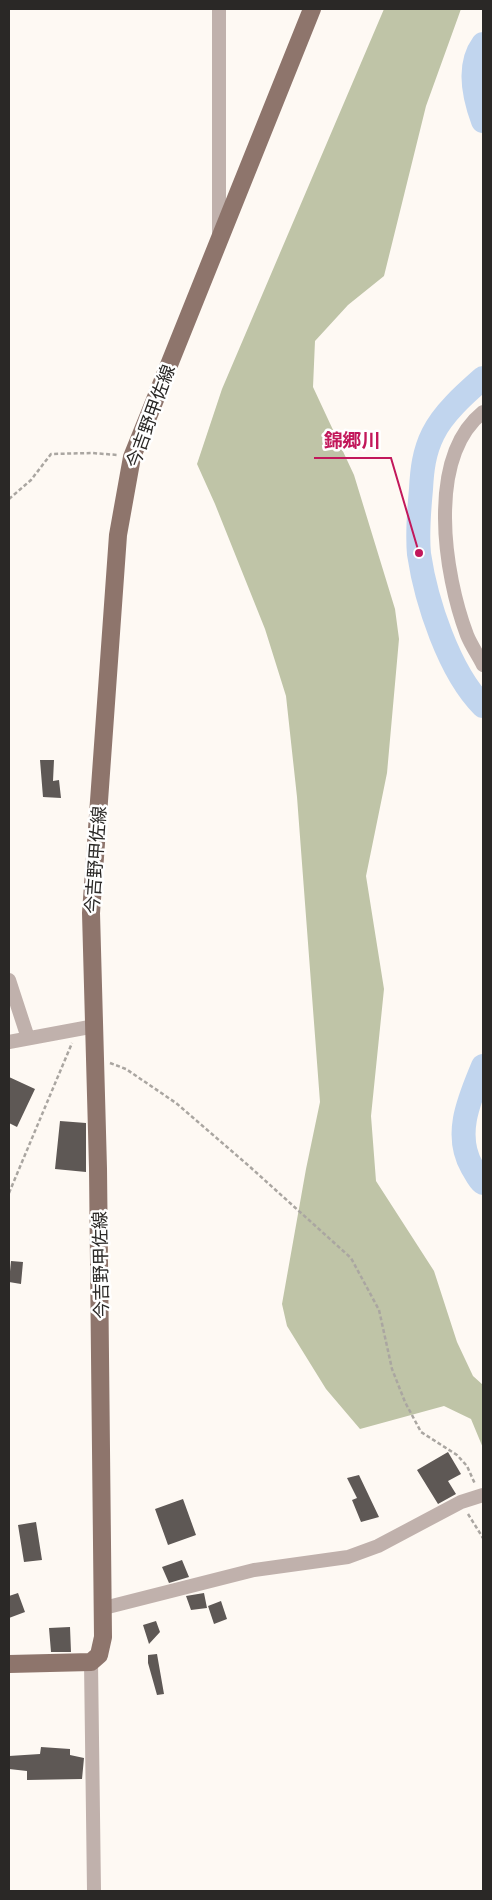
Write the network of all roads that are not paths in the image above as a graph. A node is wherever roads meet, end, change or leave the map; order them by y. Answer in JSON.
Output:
{"nodes":[{"id":1,"x":219,"y":9,"type":"edge"},
{"id":2,"x":312,"y":9,"type":"edge"},
{"id":3,"x":219,"y":240,"type":"junction"},
{"id":4,"x":483,"y":412,"type":"edge"},
{"id":5,"x":483,"y":665,"type":"edge"},
{"id":6,"x":9,"y":980,"type":"edge"},
{"id":7,"x":95,"y":1026,"type":"junction"},
{"id":8,"x":28,"y":1038,"type":"junction"},
{"id":9,"x":9,"y":1042,"type":"edge"},
{"id":10,"x":483,"y":1495,"type":"edge"},
{"id":11,"x":104,"y":1608,"type":"junction"},
{"id":12,"x":92,"y":1662,"type":"junction"},
{"id":13,"x":9,"y":1664,"type":"edge"},
{"id":14,"x":94,"y":1891,"type":"edge"}],
"edges":[{"from":1,"to":3,"type":"street"},
{"from":2,"to":3,"type":"main road","name":"今吉野甲佐線"},
{"from":3,"to":7,"type":"main road","name":"今吉野甲佐線"},
{"from":4,"to":5,"type":"street"},
{"from":6,"to":8,"type":"street"},
{"from":7,"to":8,"type":"street"},
{"from":7,"to":11,"type":"main road","name":"今吉野甲佐線"},
{"from":8,"to":9,"type":"street"},
{"from":10,"to":11,"type":"street"},
{"from":11,"to":12,"type":"main road","name":"今吉野甲佐線"},
{"from":12,"to":13,"type":"main road"},
{"from":12,"to":14,"type":"street"}]}
